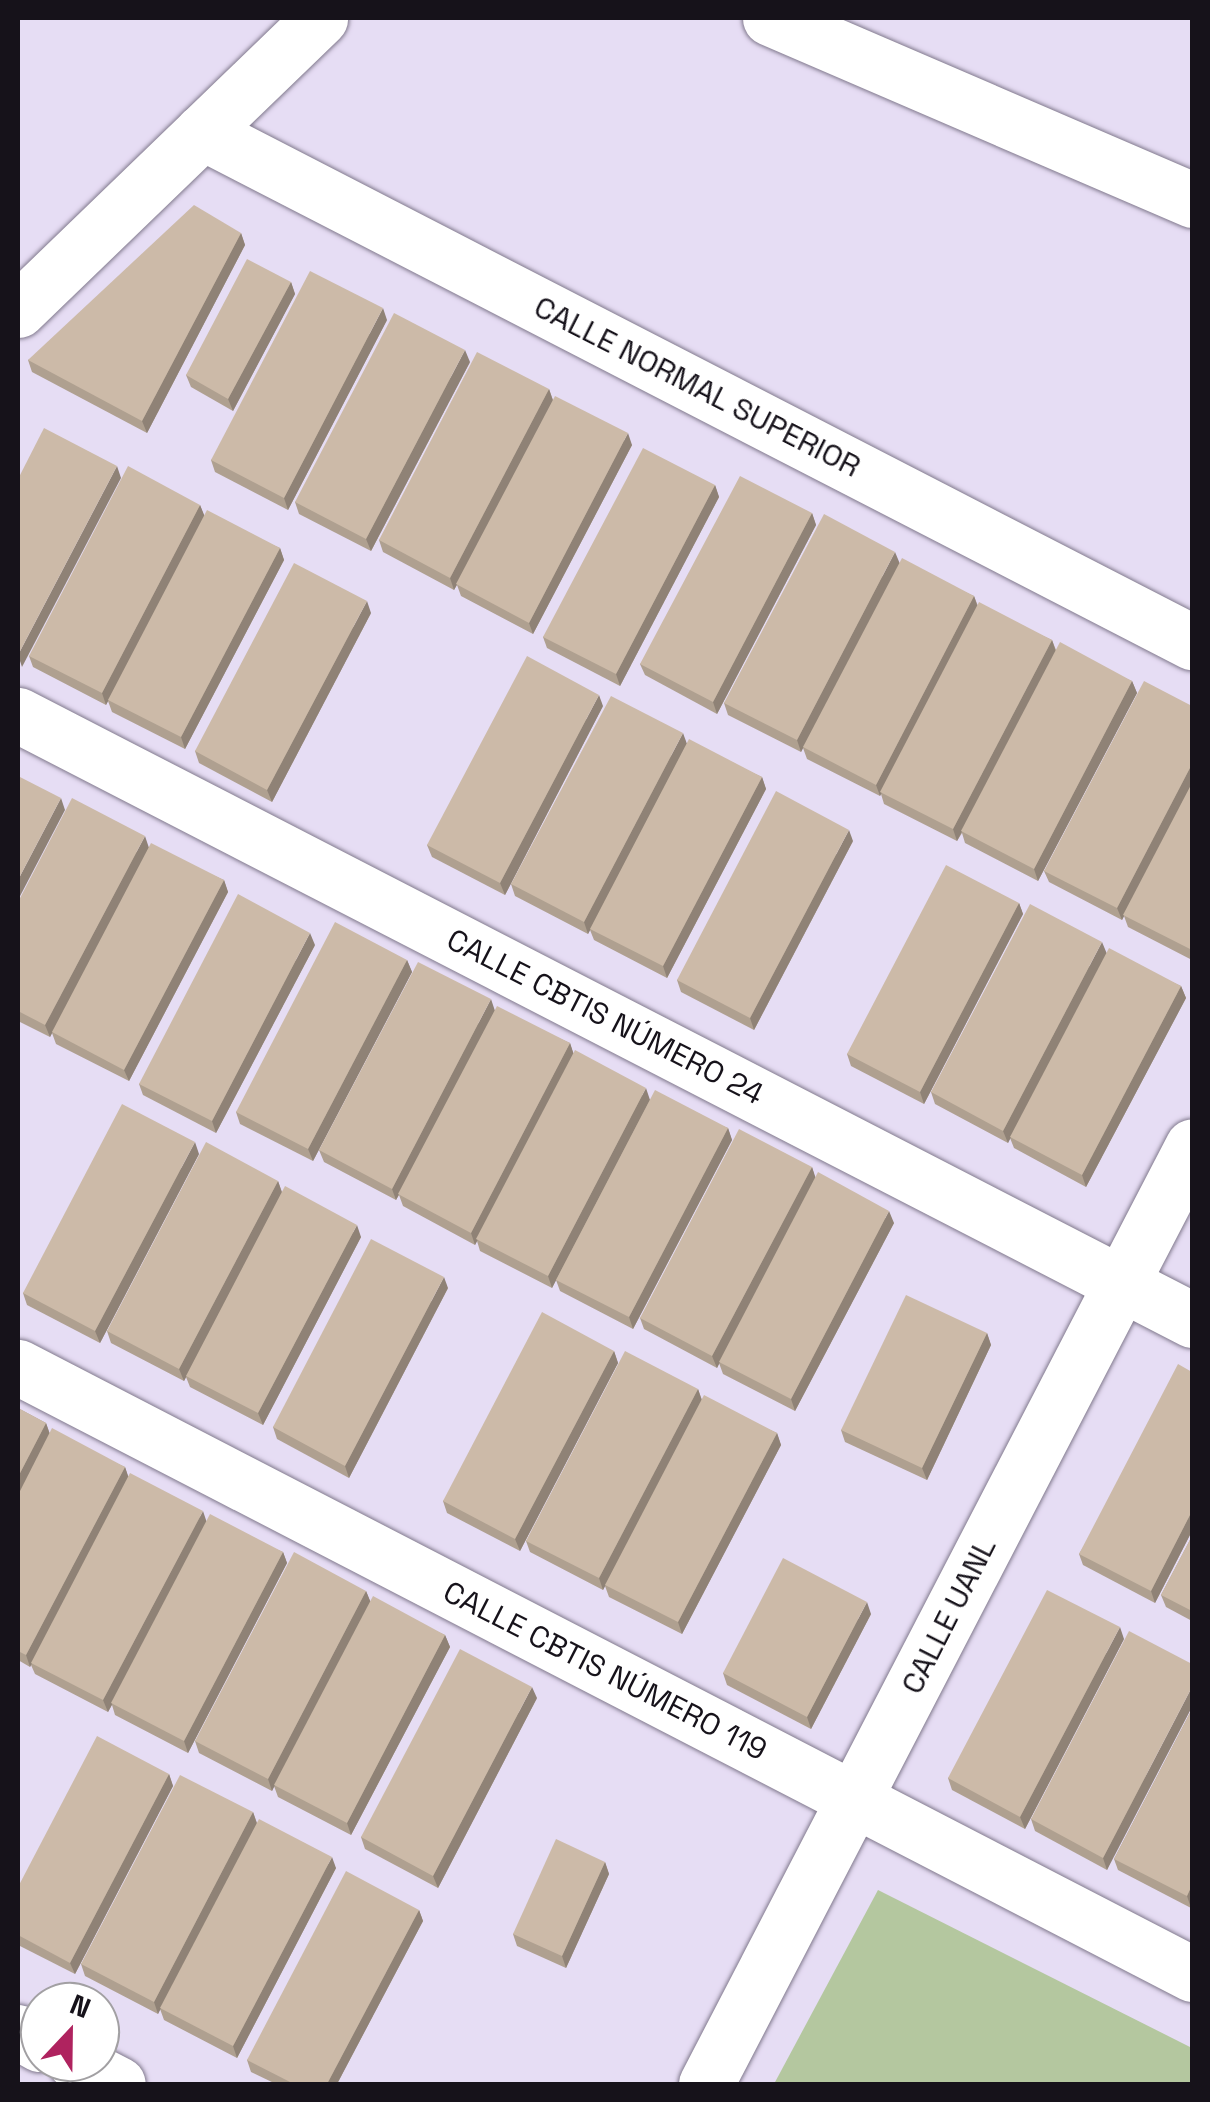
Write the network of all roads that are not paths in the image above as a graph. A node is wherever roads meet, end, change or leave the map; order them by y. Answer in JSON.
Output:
{"nodes":[{"id":1,"x":320,"y":18,"type":"edge"},
{"id":2,"x":770,"y":18,"type":"edge"},
{"id":3,"x":202,"y":132,"type":"junction"},
{"id":4,"x":1192,"y":200,"type":"edge"},
{"id":5,"x":18,"y":310,"type":"edge"},
{"id":6,"x":1192,"y":642,"type":"edge"},
{"id":7,"x":18,"y":714,"type":"edge"},
{"id":8,"x":1192,"y":1147,"type":"edge"},
{"id":9,"x":1122,"y":1283,"type":"junction"},
{"id":10,"x":1192,"y":1320,"type":"edge"},
{"id":11,"x":18,"y":1367,"type":"edge"},
{"id":12,"x":854,"y":1799,"type":"junction"},
{"id":13,"x":1192,"y":1974,"type":"edge"},
{"id":14,"x":706,"y":2084,"type":"edge"}],
"edges":[{"from":1,"to":3,"type":"street"},
{"from":2,"to":4,"type":"street"},
{"from":3,"to":5,"type":"street"},
{"from":3,"to":6,"type":"street","name":"CALLE NORMAL SUPERIOR"},
{"from":7,"to":9,"type":"street","name":"CALLE CBTIS NÚMERO 24"},
{"from":8,"to":9,"type":"street","name":"CALLE UANL"},
{"from":9,"to":10,"type":"street","name":"CALLE CBTIS NÚMERO 24"},
{"from":9,"to":12,"type":"street","name":"CALLE UANL"},
{"from":11,"to":12,"type":"street","name":"CALLE CBTIS NÚMERO 119"},
{"from":12,"to":13,"type":"street","name":"CALLE CBTIS NÚMERO 119"},
{"from":12,"to":14,"type":"street","name":"CALLE UANL"}]}
